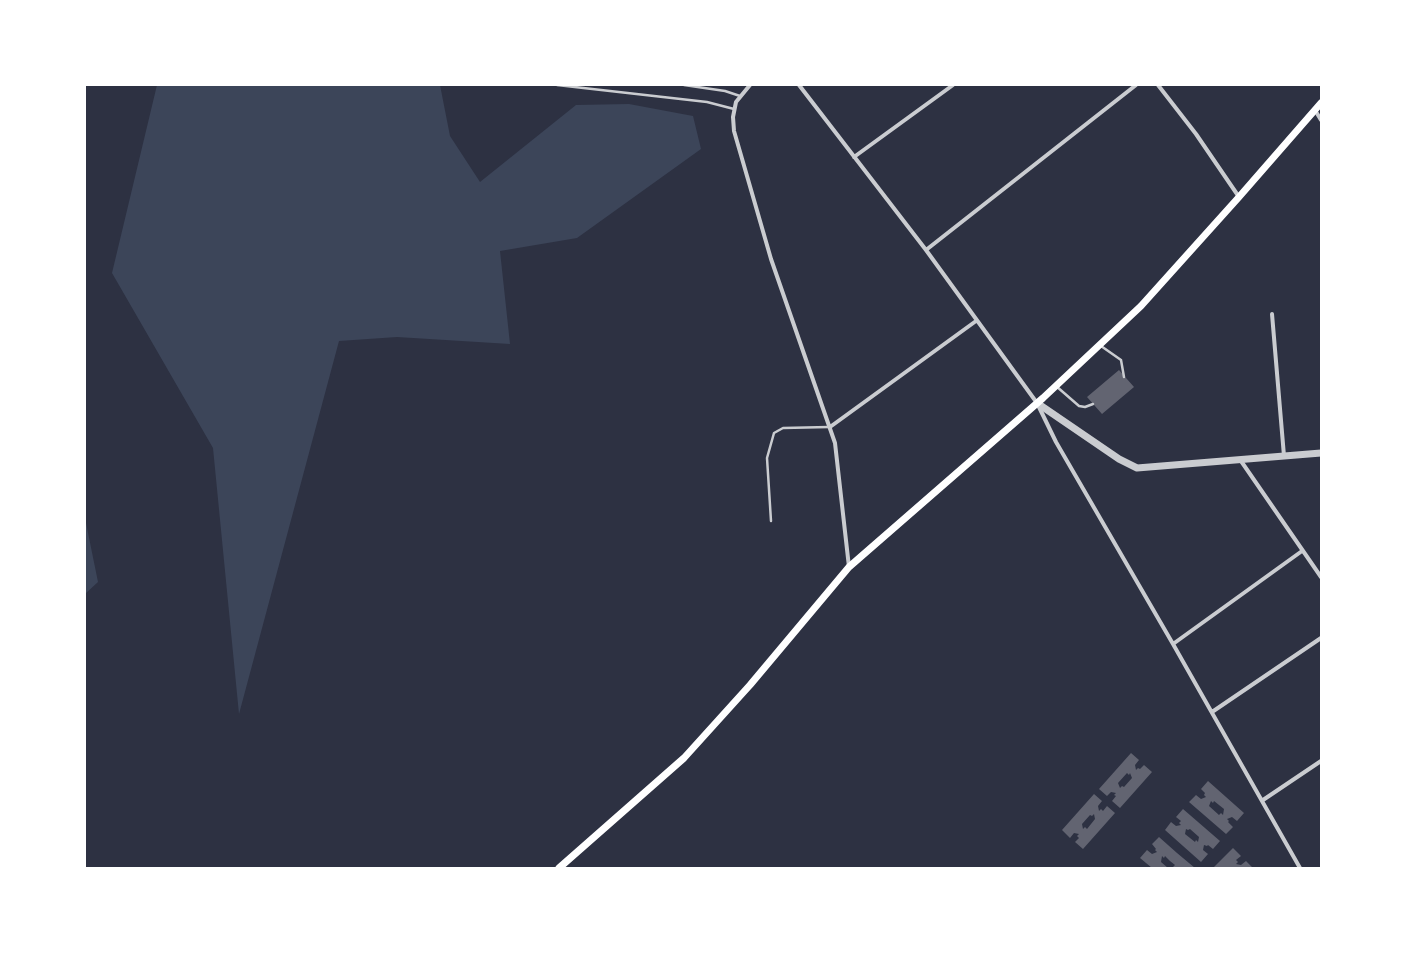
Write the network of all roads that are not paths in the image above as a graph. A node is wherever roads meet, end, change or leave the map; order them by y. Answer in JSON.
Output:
{"nodes":[{"id":1,"x":558,"y":85,"type":"edge"},
{"id":2,"x":684,"y":85,"type":"edge"},
{"id":3,"x":750,"y":85,"type":"edge"},
{"id":4,"x":798,"y":85,"type":"edge"},
{"id":5,"x":953,"y":85,"type":"edge"},
{"id":6,"x":1136,"y":85,"type":"edge"},
{"id":7,"x":1158,"y":85,"type":"edge"},
{"id":8,"x":740,"y":96,"type":"junction"},
{"id":9,"x":1321,"y":103,"type":"edge"},
{"id":10,"x":734,"y":109,"type":"junction"},
{"id":11,"x":1314,"y":110,"type":"junction"},
{"id":12,"x":1321,"y":120,"type":"edge"},
{"id":13,"x":854,"y":157,"type":"junction"},
{"id":14,"x":1239,"y":197,"type":"junction"},
{"id":15,"x":926,"y":250,"type":"junction"},
{"id":16,"x":1272,"y":314,"type":"dead end"},
{"id":17,"x":976,"y":320,"type":"junction"},
{"id":18,"x":1100,"y":345,"type":"junction"},
{"id":19,"x":1124,"y":377,"type":"dead end"},
{"id":20,"x":1056,"y":386,"type":"junction"},
{"id":21,"x":1037,"y":403,"type":"junction"},
{"id":22,"x":1093,"y":404,"type":"dead end"},
{"id":23,"x":830,"y":427,"type":"junction"},
{"id":24,"x":1321,"y":453,"type":"edge"},
{"id":25,"x":1284,"y":456,"type":"junction"},
{"id":26,"x":1241,"y":461,"type":"junction"},
{"id":27,"x":771,"y":521,"type":"dead end"},
{"id":28,"x":1302,"y":551,"type":"junction"},
{"id":29,"x":849,"y":567,"type":"junction"},
{"id":30,"x":1321,"y":578,"type":"edge"},
{"id":31,"x":1321,"y":638,"type":"edge"},
{"id":32,"x":1173,"y":644,"type":"junction"},
{"id":33,"x":1212,"y":712,"type":"junction"},
{"id":34,"x":1321,"y":761,"type":"edge"},
{"id":35,"x":1263,"y":800,"type":"junction"},
{"id":36,"x":559,"y":868,"type":"edge"},
{"id":37,"x":1300,"y":868,"type":"edge"}],
"edges":[{"from":1,"to":10,"type":"lane"},
{"from":2,"to":8,"type":"lane"},
{"from":3,"to":8,"type":"street"},
{"from":4,"to":13,"type":"street"},
{"from":5,"to":13,"type":"street"},
{"from":6,"to":15,"type":"street"},
{"from":7,"to":14,"type":"street"},
{"from":8,"to":10,"type":"street"},
{"from":9,"to":11,"type":"main road"},
{"from":10,"to":23,"type":"street"},
{"from":11,"to":12,"type":"street"},
{"from":11,"to":14,"type":"main road"},
{"from":13,"to":15,"type":"street"},
{"from":14,"to":18,"type":"main road"},
{"from":15,"to":17,"type":"street"},
{"from":16,"to":25,"type":"street"},
{"from":17,"to":21,"type":"street"},
{"from":17,"to":23,"type":"street"},
{"from":18,"to":19,"type":"lane"},
{"from":18,"to":20,"type":"main road"},
{"from":20,"to":21,"type":"main road"},
{"from":20,"to":22,"type":"lane"},
{"from":21,"to":26,"type":"street"},
{"from":21,"to":29,"type":"main road"},
{"from":21,"to":32,"type":"street"},
{"from":23,"to":27,"type":"lane"},
{"from":23,"to":29,"type":"street"},
{"from":24,"to":25,"type":"street"},
{"from":25,"to":26,"type":"street"},
{"from":26,"to":28,"type":"street"},
{"from":28,"to":30,"type":"street"},
{"from":28,"to":32,"type":"street"},
{"from":29,"to":36,"type":"main road"},
{"from":31,"to":33,"type":"street"},
{"from":32,"to":33,"type":"street"},
{"from":33,"to":35,"type":"street"},
{"from":34,"to":35,"type":"street"},
{"from":35,"to":37,"type":"street"}]}
